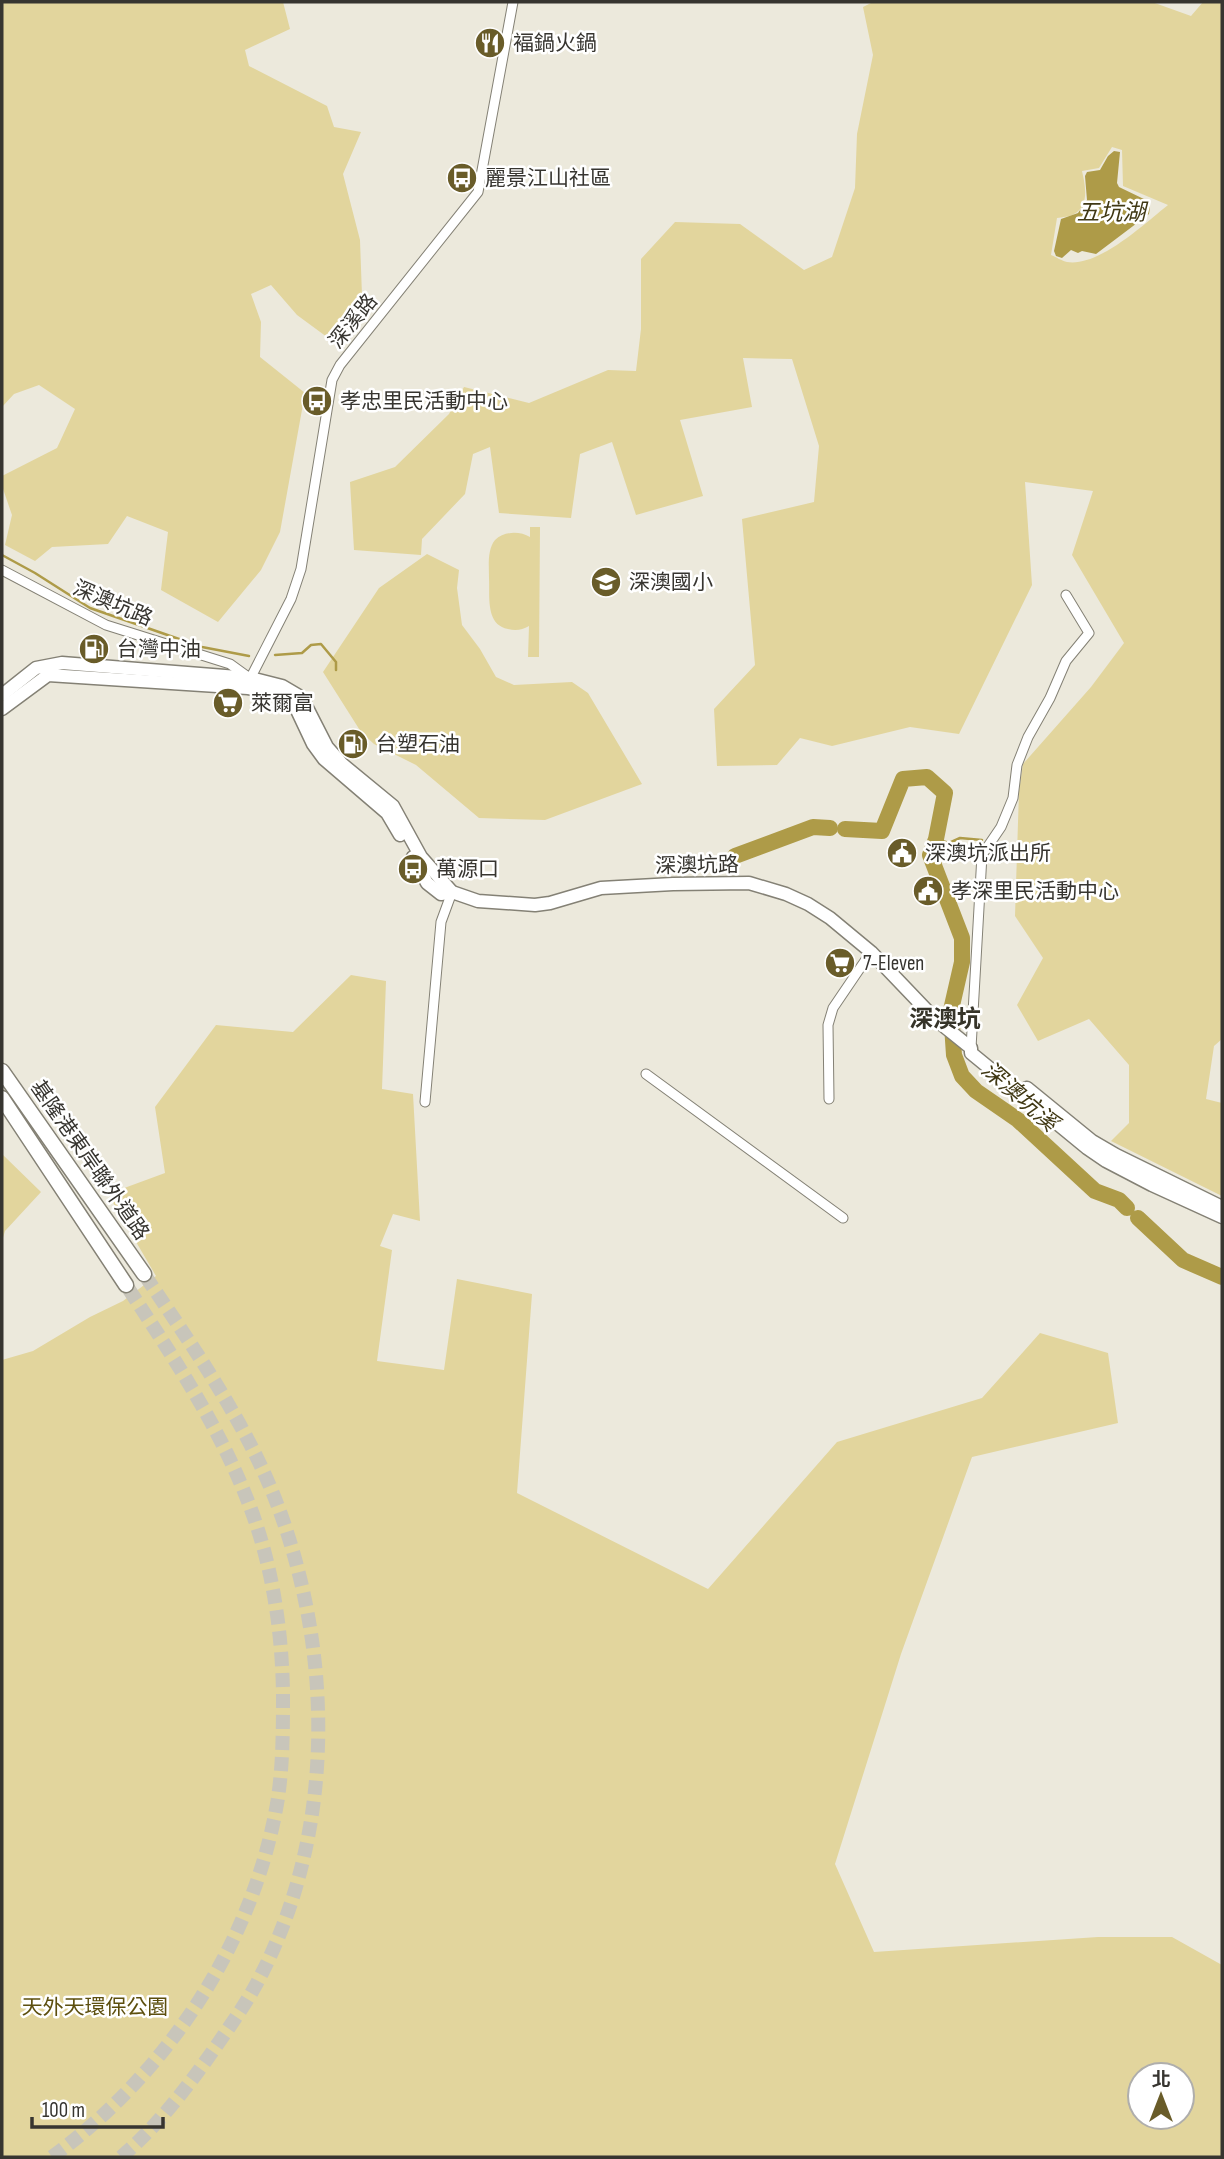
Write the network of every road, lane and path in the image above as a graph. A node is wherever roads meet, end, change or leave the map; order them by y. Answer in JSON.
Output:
{"nodes":[{"id":1,"x":513,"y":2,"type":"edge"},
{"id":2,"x":2,"y":570,"type":"edge"},
{"id":3,"x":1066,"y":594,"type":"dead end"},
{"id":4,"x":249,"y":683,"type":"junction"},
{"id":5,"x":2,"y":695,"type":"edge"},
{"id":6,"x":2,"y":709,"type":"edge"},
{"id":7,"x":452,"y":892,"type":"junction"},
{"id":8,"x":871,"y":952,"type":"junction"},
{"id":9,"x":968,"y":1045,"type":"junction"},
{"id":10,"x":2,"y":1058,"type":"edge"},
{"id":11,"x":2,"y":1071,"type":"edge"},
{"id":12,"x":646,"y":1074,"type":"dead end"},
{"id":13,"x":18,"y":1093,"type":"junction"},
{"id":14,"x":2,"y":1098,"type":"edge"},
{"id":15,"x":829,"y":1099,"type":"dead end"},
{"id":16,"x":425,"y":1102,"type":"dead end"},
{"id":17,"x":2,"y":1108,"type":"edge"},
{"id":18,"x":30,"y":1142,"type":"junction"},
{"id":19,"x":1222,"y":1207,"type":"edge"},
{"id":20,"x":1222,"y":1217,"type":"edge"},
{"id":21,"x":844,"y":1218,"type":"dead end"},
{"id":22,"x":144,"y":1274,"type":"tunnel mouth"},
{"id":23,"x":126,"y":1285,"type":"tunnel mouth"}],
"edges":[{"from":1,"to":4,"type":"street","name":"深溪路"},
{"from":2,"to":4,"type":"street","name":"深澳坑路"},
{"from":3,"to":9,"type":"street"},
{"from":4,"to":5,"type":"main road"},
{"from":4,"to":6,"type":"main road"},
{"from":4,"to":7,"type":"main road","name":"深澳坑路"},
{"from":7,"to":8,"type":"main road","name":"深澳坑路"},
{"from":7,"to":16,"type":"street"},
{"from":8,"to":9,"type":"main road","name":"深澳坑路"},
{"from":8,"to":15,"type":"street"},
{"from":9,"to":19,"type":"main road","name":"深澳坑路"},
{"from":9,"to":20,"type":"main road","name":"深澳坑路"},
{"from":10,"to":13,"type":"highway"},
{"from":11,"to":13,"type":"highway","name":"基隆港東岸聯外道路"},
{"from":12,"to":21,"type":"street"},
{"from":13,"to":22,"type":"highway","name":"基隆港東岸聯外道路"},
{"from":14,"to":18,"type":"highway","name":"基隆港東岸聯外道路"},
{"from":17,"to":18,"type":"highway"},
{"from":18,"to":23,"type":"highway","name":"基隆港東岸聯外道路"}]}
